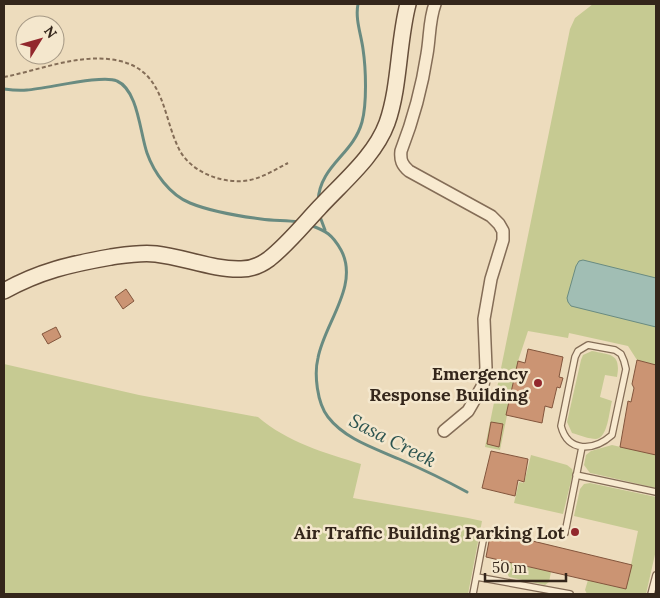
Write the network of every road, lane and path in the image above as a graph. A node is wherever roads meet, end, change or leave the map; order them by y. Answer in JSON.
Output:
{"nodes":[{"id":1,"x":408,"y":4,"type":"edge"},
{"id":2,"x":435,"y":4,"type":"edge"},
{"id":3,"x":4,"y":77,"type":"edge"},
{"id":4,"x":288,"y":162,"type":"dead end"},
{"id":5,"x":4,"y":291,"type":"edge"},
{"id":6,"x":444,"y":431,"type":"dead end"},
{"id":7,"x":582,"y":447,"type":"junction"},
{"id":8,"x":576,"y":476,"type":"junction"},
{"id":9,"x":656,"y":492,"type":"edge"},
{"id":10,"x":565,"y":533,"type":"dead end"},
{"id":11,"x":483,"y":541,"type":"dead end"},
{"id":12,"x":656,"y":575,"type":"edge"},
{"id":13,"x":477,"y":577,"type":"junction"},
{"id":14,"x":473,"y":594,"type":"edge"},
{"id":15,"x":570,"y":594,"type":"edge"},
{"id":16,"x":652,"y":594,"type":"edge"}],
"edges":[{"from":1,"to":5,"type":"main road"},
{"from":2,"to":6,"type":"street"},
{"from":3,"to":4,"type":"path"},
{"from":7,"to":7,"type":"lane"},
{"from":7,"to":8,"type":"lane"},
{"from":8,"to":9,"type":"lane"},
{"from":8,"to":10,"type":"lane"},
{"from":11,"to":13,"type":"lane"},
{"from":12,"to":16,"type":"lane"},
{"from":13,"to":14,"type":"lane"},
{"from":13,"to":15,"type":"lane"}]}
